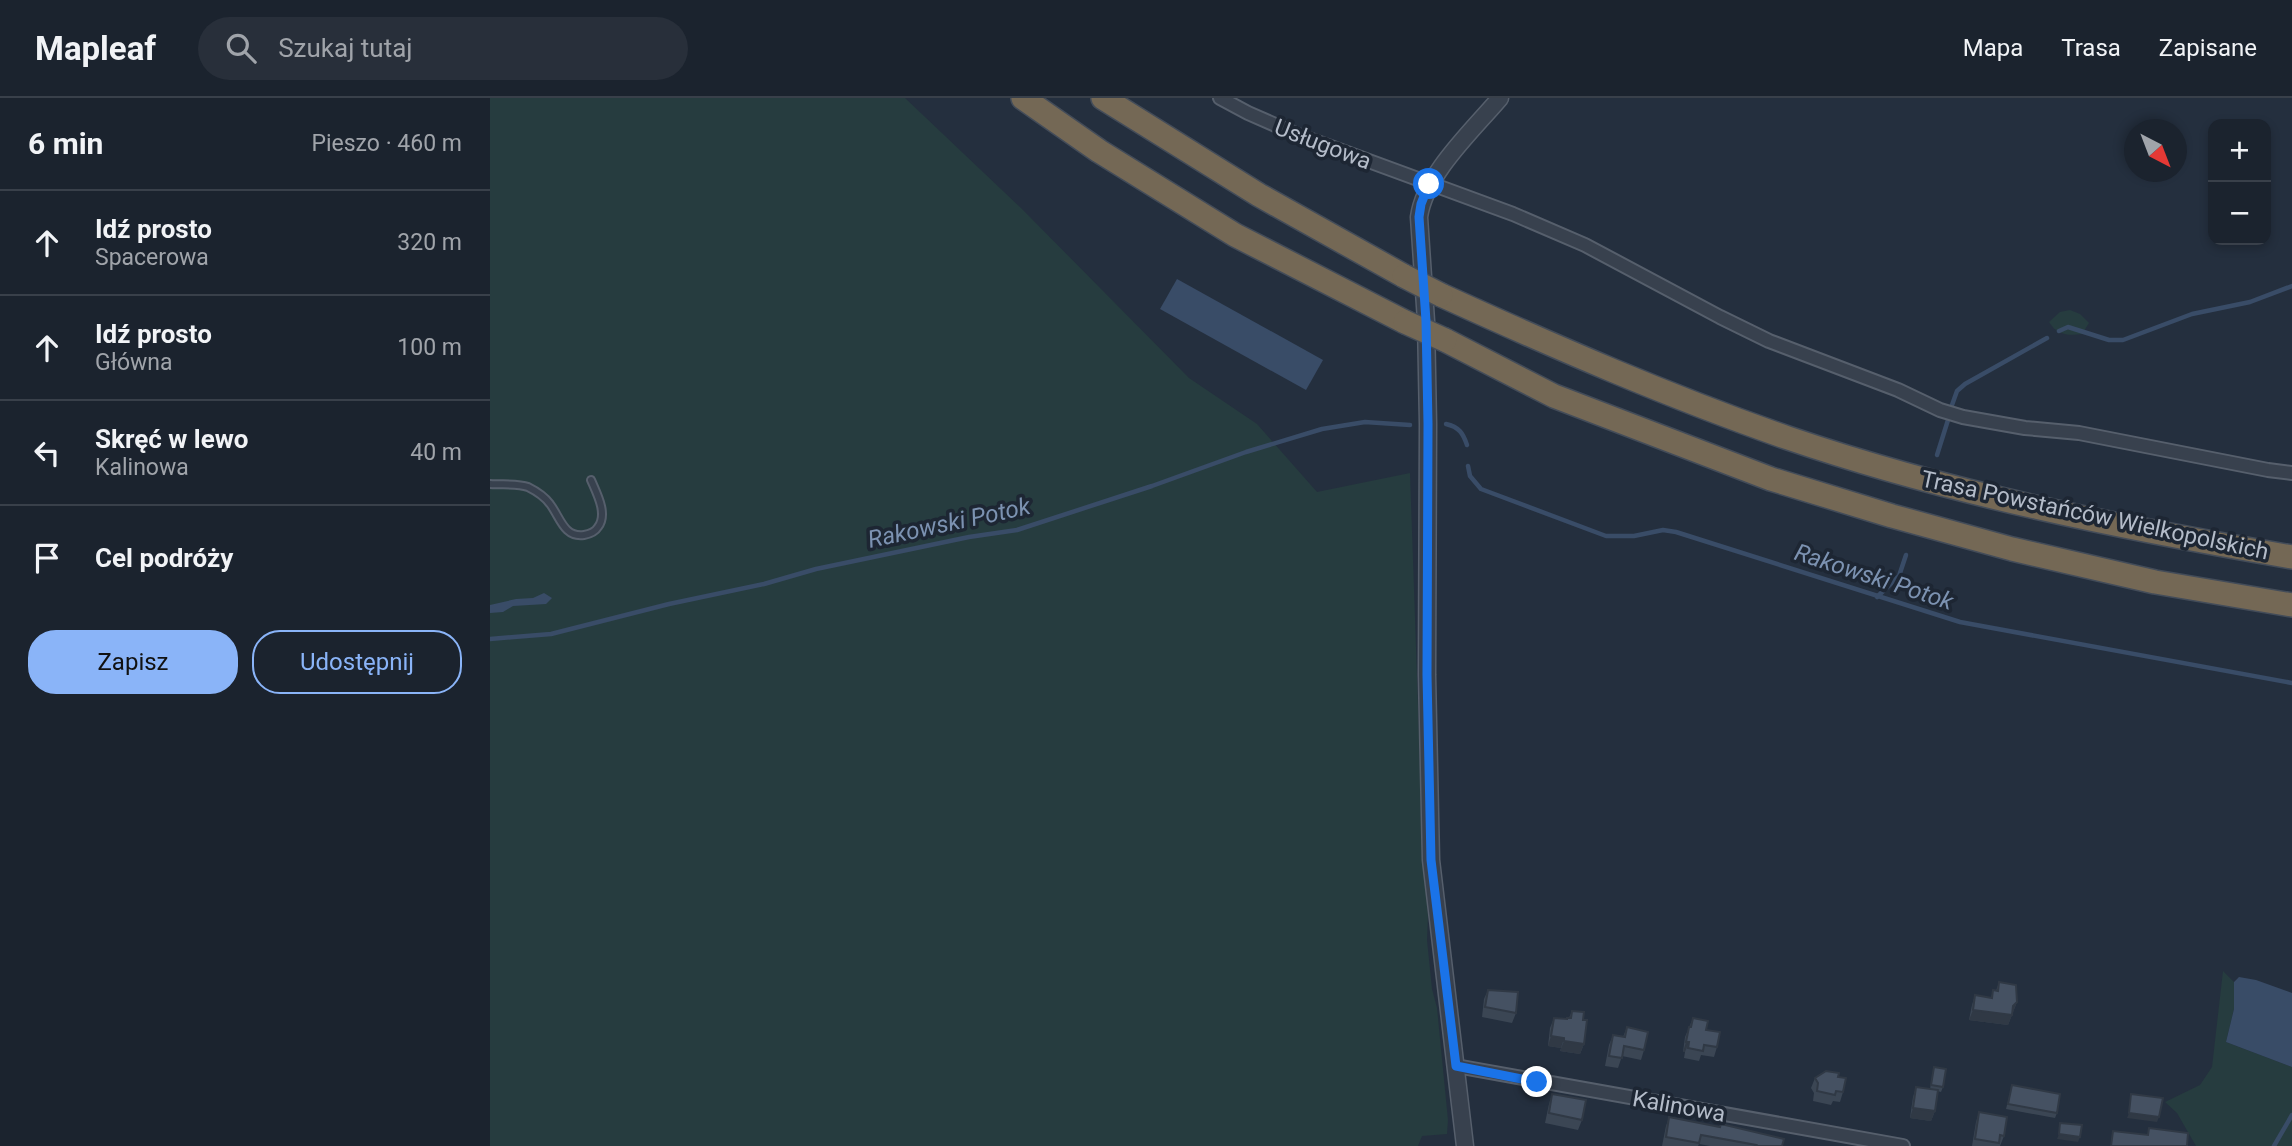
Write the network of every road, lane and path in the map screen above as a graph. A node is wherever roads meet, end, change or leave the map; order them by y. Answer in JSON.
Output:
{"nodes":[{"id":1,"x":1023,"y":98,"type":"edge"},
{"id":2,"x":1103,"y":98,"type":"edge"},
{"id":3,"x":1220,"y":98,"type":"edge"},
{"id":4,"x":1500,"y":98,"type":"edge"},
{"id":5,"x":1429,"y":184,"type":"junction"},
{"id":6,"x":2292,"y":473,"type":"edge"},
{"id":7,"x":591,"y":480,"type":"dead end"},
{"id":8,"x":490,"y":484,"type":"edge"},
{"id":9,"x":2292,"y":557,"type":"edge"},
{"id":10,"x":2292,"y":605,"type":"edge"},
{"id":11,"x":1456,"y":1066,"type":"junction"},
{"id":12,"x":1465,"y":1146,"type":"edge"},
{"id":13,"x":1903,"y":1146,"type":"edge"}],
"edges":[{"from":1,"to":10,"type":"highway","name":"Trasa Powstańców Wielkopolskich","bridge":true},
{"from":2,"to":9,"type":"highway","name":"Trasa Powstańców Wielkopolskich","bridge":true},
{"from":3,"to":5,"type":"street","name":"Usługowa"},
{"from":4,"to":5,"type":"street"},
{"from":5,"to":6,"type":"street","name":"Usługowa"},
{"from":5,"to":11,"type":"street"},
{"from":7,"to":8,"type":"lane"},
{"from":11,"to":12,"type":"street"},
{"from":11,"to":13,"type":"street","name":"Kalinowa"}]}
